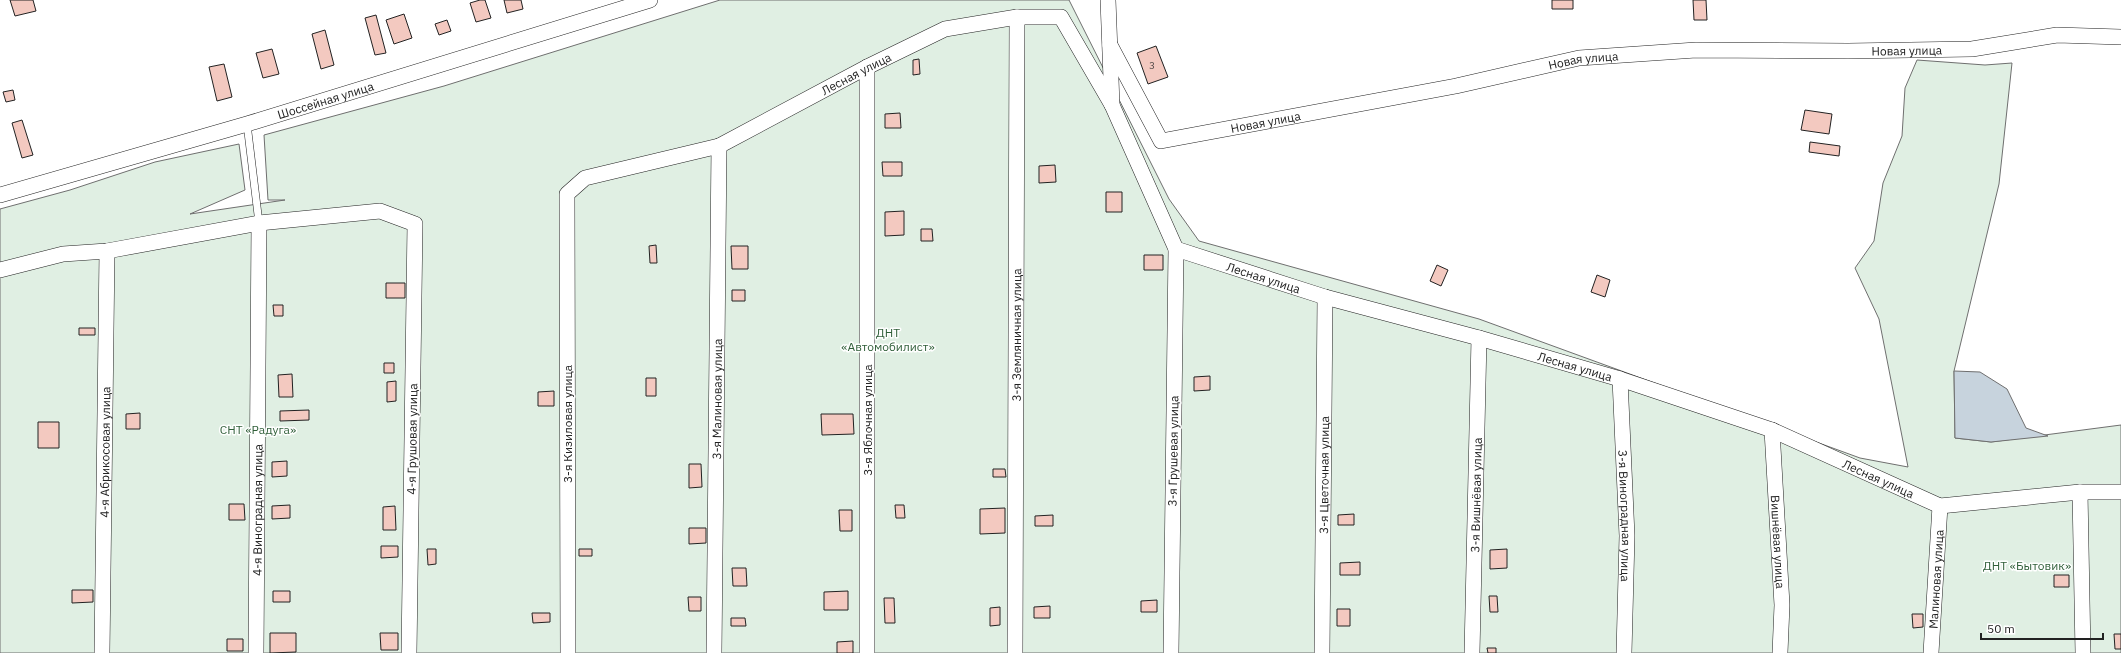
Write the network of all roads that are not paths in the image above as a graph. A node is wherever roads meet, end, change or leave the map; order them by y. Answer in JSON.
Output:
{"nodes":[{"id":1,"x":650,"y":0,"type":"edge"},
{"id":2,"x":1108,"y":0,"type":"edge"},
{"id":3,"x":1017,"y":17,"type":"junction"},
{"id":4,"x":2121,"y":37,"type":"edge"},
{"id":5,"x":1110,"y":45,"type":"junction"},
{"id":6,"x":867,"y":67,"type":"junction"},
{"id":7,"x":1112,"y":105,"type":"junction"},
{"id":8,"x":247,"y":124,"type":"junction"},
{"id":9,"x":719,"y":146,"type":"junction"},
{"id":10,"x":567,"y":194,"type":"joint"},
{"id":11,"x":0,"y":195,"type":"edge"},
{"id":12,"x":259,"y":224,"type":"junction"},
{"id":13,"x":1176,"y":249,"type":"junction"},
{"id":14,"x":107,"y":251,"type":"junction"},
{"id":15,"x":0,"y":270,"type":"edge"},
{"id":16,"x":1325,"y":297,"type":"junction"},
{"id":17,"x":1479,"y":338,"type":"junction"},
{"id":18,"x":1620,"y":379,"type":"junction"},
{"id":19,"x":1772,"y":430,"type":"junction"},
{"id":20,"x":2080,"y":492,"type":"junction"},
{"id":21,"x":2121,"y":492,"type":"edge"},
{"id":22,"x":1940,"y":506,"type":"junction"},
{"id":23,"x":102,"y":653,"type":"edge"},
{"id":24,"x":256,"y":653,"type":"edge"},
{"id":25,"x":408,"y":653,"type":"edge"},
{"id":26,"x":568,"y":653,"type":"edge"},
{"id":27,"x":714,"y":653,"type":"edge"},
{"id":28,"x":867,"y":653,"type":"edge"},
{"id":29,"x":1015,"y":653,"type":"edge"},
{"id":30,"x":1171,"y":653,"type":"edge"},
{"id":31,"x":1322,"y":653,"type":"edge"},
{"id":32,"x":1472,"y":653,"type":"edge"},
{"id":33,"x":1624,"y":653,"type":"edge"},
{"id":34,"x":1780,"y":653,"type":"edge"},
{"id":35,"x":1931,"y":653,"type":"edge"},
{"id":36,"x":2082,"y":653,"type":"edge"}],
"edges":[{"from":1,"to":8,"type":"street","name":"Шоссейная улица"},
{"from":2,"to":5,"type":"street","name":"Лесная улица"},
{"from":3,"to":6,"type":"street","name":"Лесная улица"},
{"from":3,"to":7,"type":"street","name":"Лесная улица"},
{"from":3,"to":29,"type":"street","name":"3-я Земляничная улица"},
{"from":4,"to":5,"type":"street","name":"Новая улица"},
{"from":5,"to":7,"type":"street","name":"Лесная улица"},
{"from":6,"to":9,"type":"street","name":"Лесная улица"},
{"from":6,"to":28,"type":"street","name":"3-я Яблочная улица"},
{"from":7,"to":13,"type":"street","name":"Лесная улица"},
{"from":8,"to":11,"type":"street","name":"Шоссейная улица"},
{"from":8,"to":12,"type":"lane"},
{"from":9,"to":10,"type":"street","name":"Лесная улица"},
{"from":9,"to":27,"type":"street","name":"3-я Малиновая улица"},
{"from":10,"to":26,"type":"street","name":"3-я Кизиловая улица"},
{"from":12,"to":14,"type":"street"},
{"from":12,"to":24,"type":"street","name":"4-я Виноградная улица"},
{"from":12,"to":25,"type":"street","name":"4-я Грушовая улица"},
{"from":13,"to":16,"type":"street","name":"Лесная улица"},
{"from":13,"to":30,"type":"street","name":"3-я Грушевая улица"},
{"from":14,"to":15,"type":"street"},
{"from":14,"to":23,"type":"street","name":"4-я Абрикосовая улица"},
{"from":16,"to":17,"type":"street","name":"Лесная улица"},
{"from":16,"to":31,"type":"street","name":"3-я Цветочная улица"},
{"from":17,"to":18,"type":"street","name":"Лесная улица"},
{"from":17,"to":32,"type":"street","name":"3-я Вишнёвая улица"},
{"from":18,"to":19,"type":"street","name":"Лесная улица"},
{"from":18,"to":33,"type":"street","name":"3-я Виноградная улица"},
{"from":19,"to":22,"type":"street","name":"Лесная улица"},
{"from":19,"to":34,"type":"street","name":"Вишнёвая улица"},
{"from":20,"to":21,"type":"street"},
{"from":20,"to":22,"type":"street"},
{"from":20,"to":36,"type":"street"},
{"from":22,"to":35,"type":"street","name":"Малиновая улица"}]}
